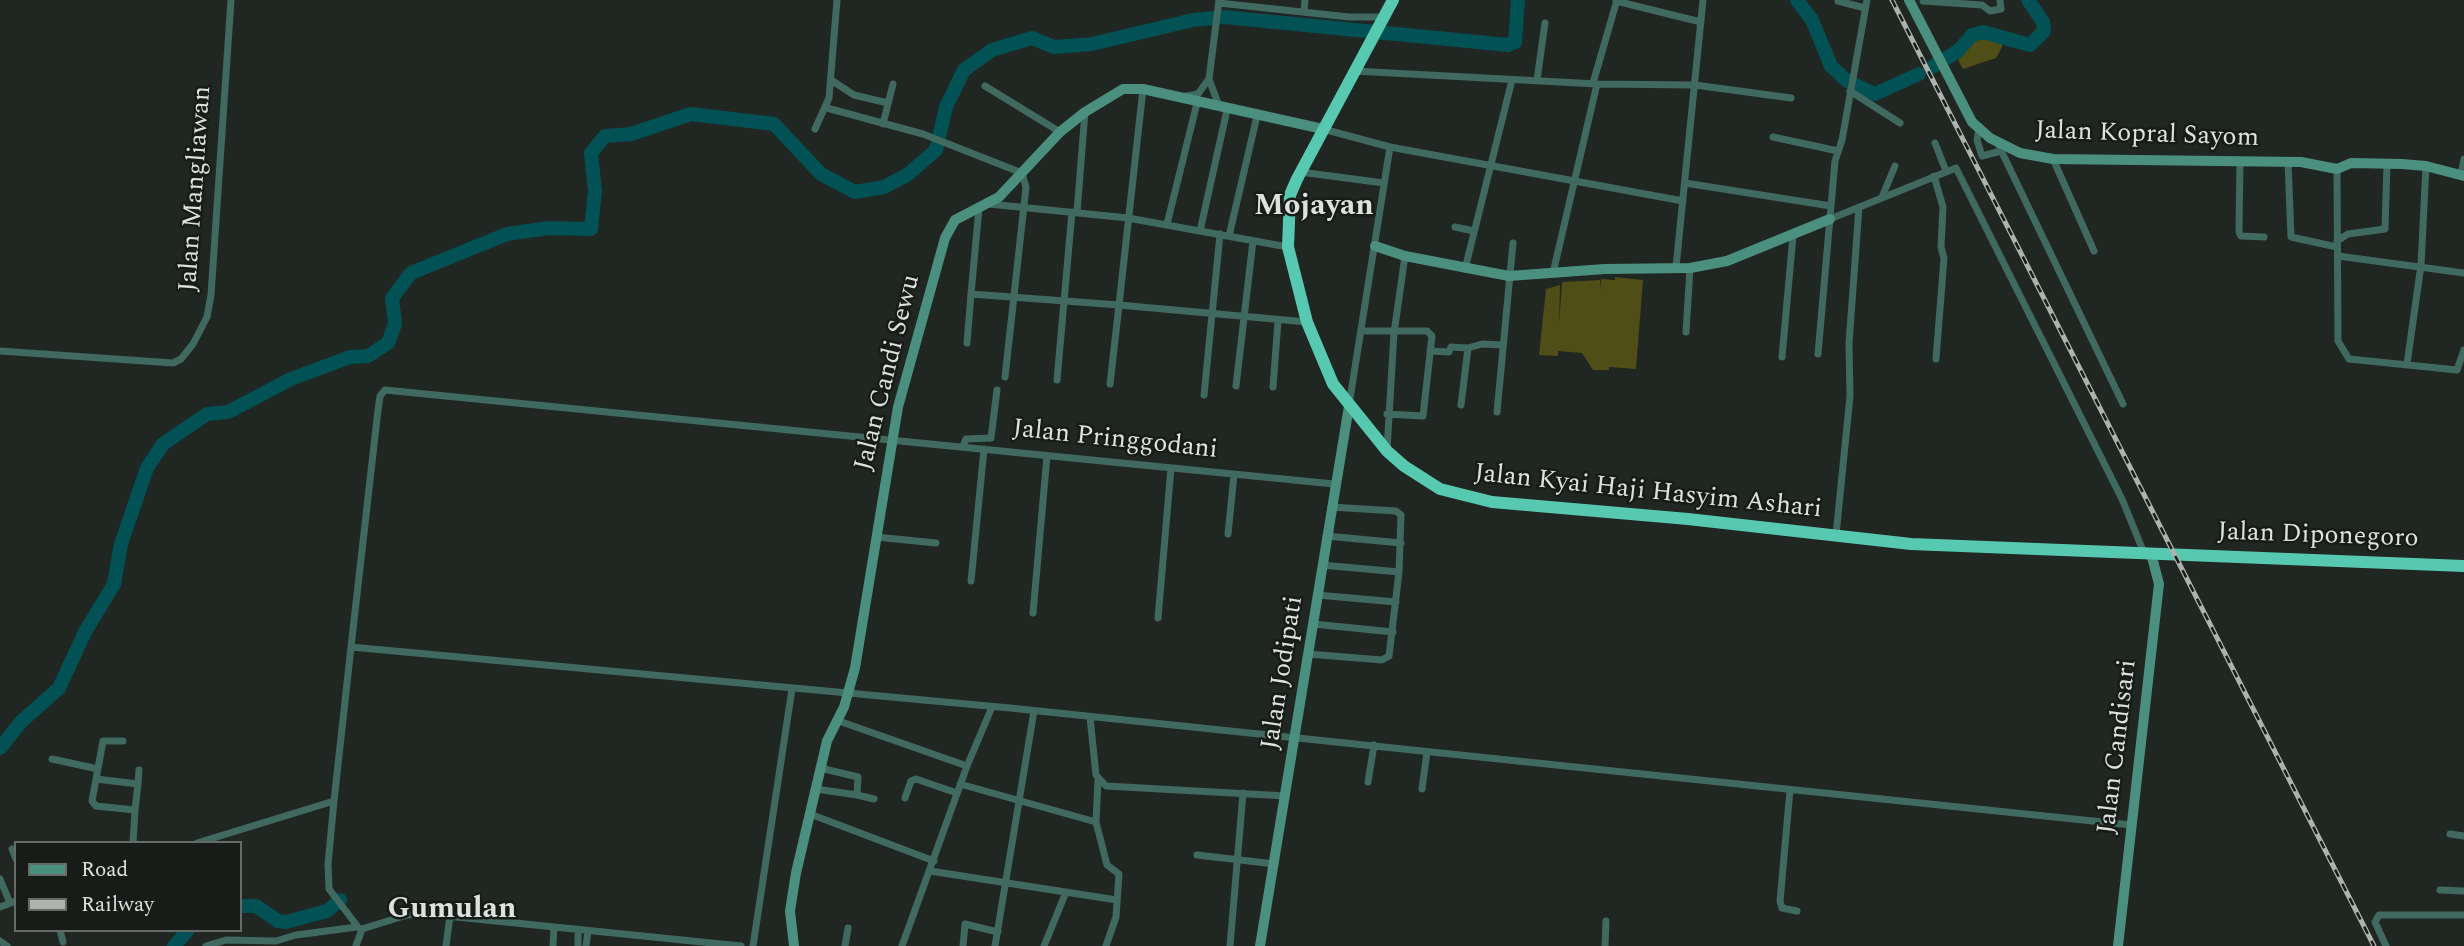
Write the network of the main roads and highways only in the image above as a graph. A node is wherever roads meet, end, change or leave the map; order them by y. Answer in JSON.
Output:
{"nodes":[{"id":1,"x":1393,"y":0,"type":"edge"},
{"id":2,"x":2169,"y":554,"type":"joint"},
{"id":3,"x":2464,"y":566,"type":"edge"}],
"edges":[{"from":1,"to":2,"type":"highway","name":"Jalan Kyai Haji Hasyim Ashari"},
{"from":2,"to":3,"type":"highway","name":"Jalan Diponegoro"}]}
